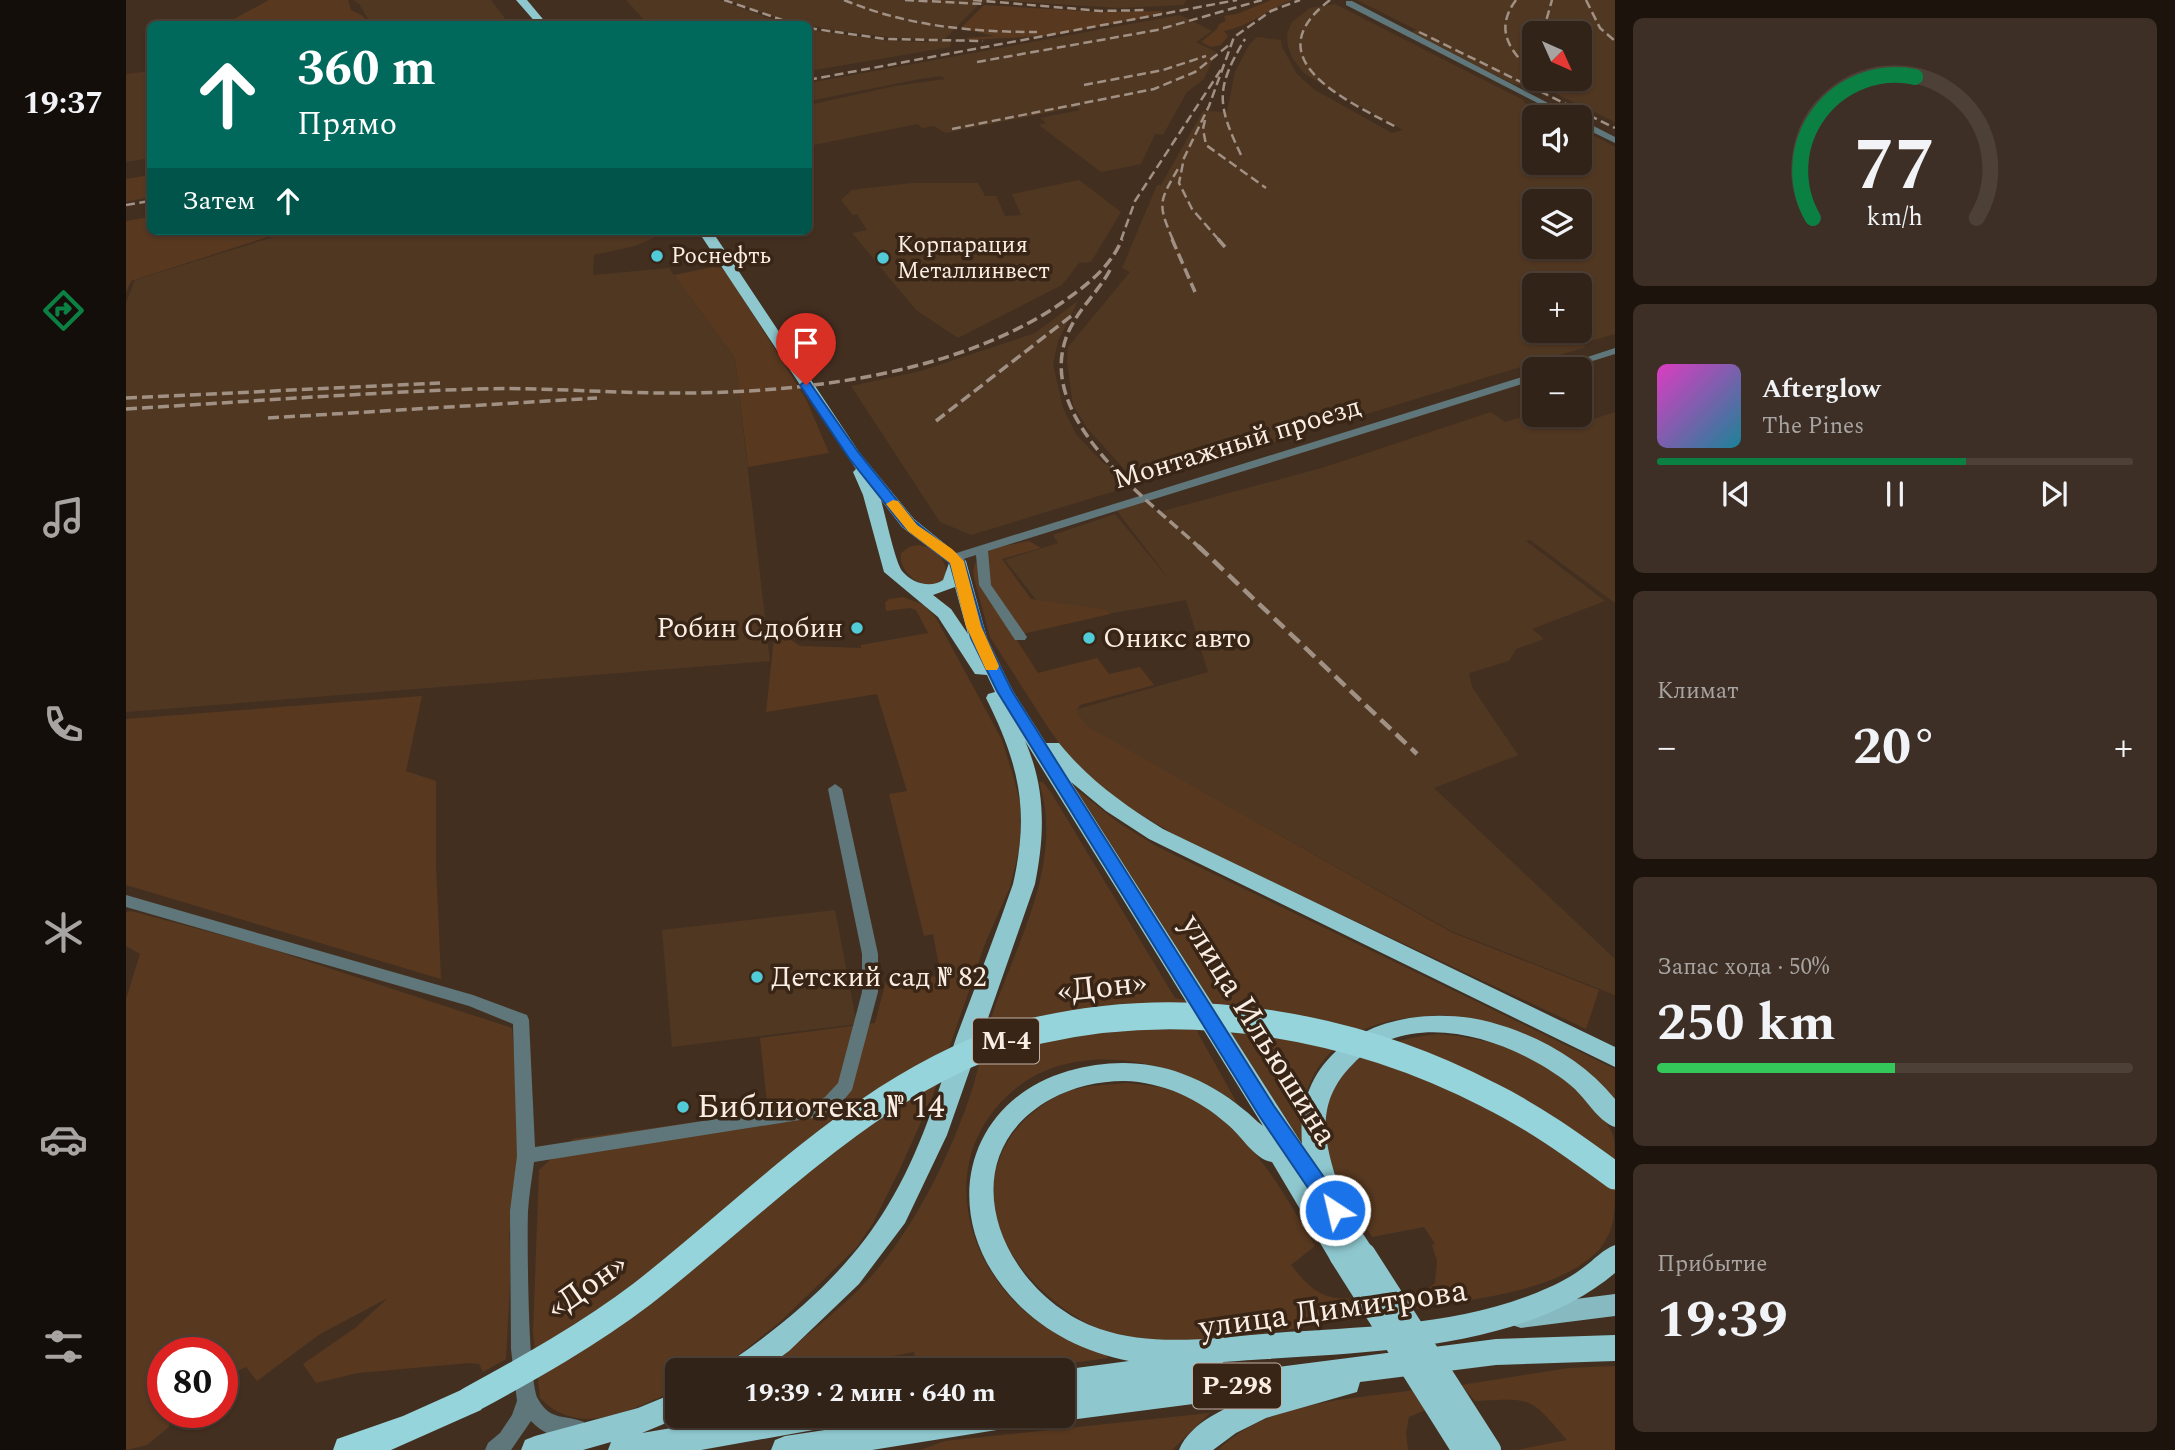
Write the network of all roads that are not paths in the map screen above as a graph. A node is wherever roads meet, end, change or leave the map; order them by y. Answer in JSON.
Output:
{"nodes":[{"id":1,"x":521,"y":0,"type":"edge"},
{"id":2,"x":1349,"y":3,"type":"dead end"},
{"id":3,"x":539,"y":21,"type":"edge"},
{"id":4,"x":1548,"y":105,"type":"edge"},
{"id":5,"x":1592,"y":128,"type":"edge"},
{"id":6,"x":1615,"y":140,"type":"edge"},
{"id":7,"x":708,"y":235,"type":"edge"},
{"id":8,"x":1615,"y":351,"type":"edge"},
{"id":9,"x":1592,"y":358,"type":"edge"},
{"id":10,"x":1522,"y":380,"type":"edge"},
{"id":11,"x":853,"y":455,"type":"junction"},
{"id":12,"x":982,"y":550,"type":"junction"},
{"id":13,"x":953,"y":558,"type":"junction"},
{"id":14,"x":889,"y":562,"type":"junction"},
{"id":15,"x":908,"y":585,"type":"junction"},
{"id":16,"x":1020,"y":637,"type":"dead end"},
{"id":17,"x":977,"y":650,"type":"junction"},
{"id":18,"x":835,"y":789,"type":"dead end"},
{"id":19,"x":126,"y":901,"type":"edge"},
{"id":20,"x":1615,"y":1058,"type":"edge"},
{"id":21,"x":1615,"y":1117,"type":"edge"},
{"id":22,"x":526,"y":1156,"type":"junction"},
{"id":23,"x":1615,"y":1176,"type":"edge"},
{"id":24,"x":1297,"y":1185,"type":"junction"},
{"id":25,"x":1348,"y":1228,"type":"junction"},
{"id":26,"x":1353,"y":1255,"type":"junction"},
{"id":27,"x":1615,"y":1257,"type":"edge"},
{"id":28,"x":1615,"y":1305,"type":"edge"},
{"id":29,"x":1487,"y":1322,"type":"junction"},
{"id":30,"x":1615,"y":1336,"type":"edge"},
{"id":31,"x":1396,"y":1337,"type":"junction"},
{"id":32,"x":1615,"y":1348,"type":"edge"},
{"id":33,"x":1496,"y":1352,"type":"junction"},
{"id":34,"x":756,"y":1358,"type":"edge"},
{"id":35,"x":1412,"y":1364,"type":"junction"},
{"id":36,"x":1075,"y":1381,"type":"edge"},
{"id":37,"x":527,"y":1401,"type":"junction"},
{"id":38,"x":1075,"y":1406,"type":"edge"},
{"id":39,"x":665,"y":1410,"type":"edge"},
{"id":40,"x":638,"y":1421,"type":"junction"},
{"id":41,"x":749,"y":1428,"type":"edge"},
{"id":42,"x":926,"y":1428,"type":"edge"},
{"id":43,"x":348,"y":1450,"type":"edge"},
{"id":44,"x":495,"y":1450,"type":"edge"},
{"id":45,"x":535,"y":1450,"type":"edge"},
{"id":46,"x":622,"y":1450,"type":"edge"},
{"id":47,"x":785,"y":1450,"type":"edge"},
{"id":48,"x":1193,"y":1450,"type":"edge"},
{"id":49,"x":1464,"y":1450,"type":"edge"},
{"id":50,"x":1489,"y":1450,"type":"edge"}],
"edges":[{"from":1,"to":3,"type":"highway"},
{"from":2,"to":4,"type":"street"},
{"from":5,"to":6,"type":"street"},
{"from":7,"to":11,"type":"highway"},
{"from":8,"to":9,"type":"street"},
{"from":10,"to":12,"type":"street","name":"Монтажный проезд"},
{"from":11,"to":13,"type":"highway"},
{"from":11,"to":14,"type":"highway"},
{"from":12,"to":13,"type":"street","name":"Монтажный проезд"},
{"from":12,"to":16,"type":"street"},
{"from":13,"to":14,"type":"highway"},
{"from":13,"to":15,"type":"highway"},
{"from":13,"to":17,"type":"highway"},
{"from":14,"to":15,"type":"highway"},
{"from":15,"to":17,"type":"highway"},
{"from":17,"to":20,"type":"highway"},
{"from":17,"to":24,"type":"highway","name":"улица Ильюшина"},
{"from":17,"to":25,"type":"highway","name":"улица Ильюшина"},
{"from":17,"to":34,"type":"highway"},
{"from":18,"to":22,"type":"street"},
{"from":19,"to":22,"type":"street"},
{"from":21,"to":25,"type":"highway"},
{"from":22,"to":37,"type":"street"},
{"from":23,"to":43,"type":"highway","name":"«Дон»","number":"М-4","bridge":true},
{"from":24,"to":26,"type":"highway","name":"улица Ильюшина"},
{"from":24,"to":31,"type":"highway"},
{"from":25,"to":26,"type":"highway","name":"улица Ильюшина"},
{"from":26,"to":49,"type":"highway","name":"улица Ильюшина","bridge":true},
{"from":26,"to":50,"type":"highway","name":"улица Ильюшина","bridge":true},
{"from":27,"to":29,"type":"highway"},
{"from":28,"to":29,"type":"main road","name":"улица Димитрова"},
{"from":29,"to":31,"type":"highway","name":"улица Димитрова"},
{"from":30,"to":33,"type":"main road"},
{"from":31,"to":36,"type":"highway","name":"улица Димитрова"},
{"from":32,"to":33,"type":"highway","number":"Р-298"},
{"from":33,"to":35,"type":"highway","number":"Р-298"},
{"from":35,"to":38,"type":"highway","number":"Р-298"},
{"from":35,"to":48,"type":"highway"},
{"from":37,"to":40,"type":"street"},
{"from":37,"to":44,"type":"street"},
{"from":39,"to":40,"type":"highway"},
{"from":40,"to":45,"type":"highway"},
{"from":41,"to":46,"type":"highway"},
{"from":42,"to":47,"type":"highway"}]}
